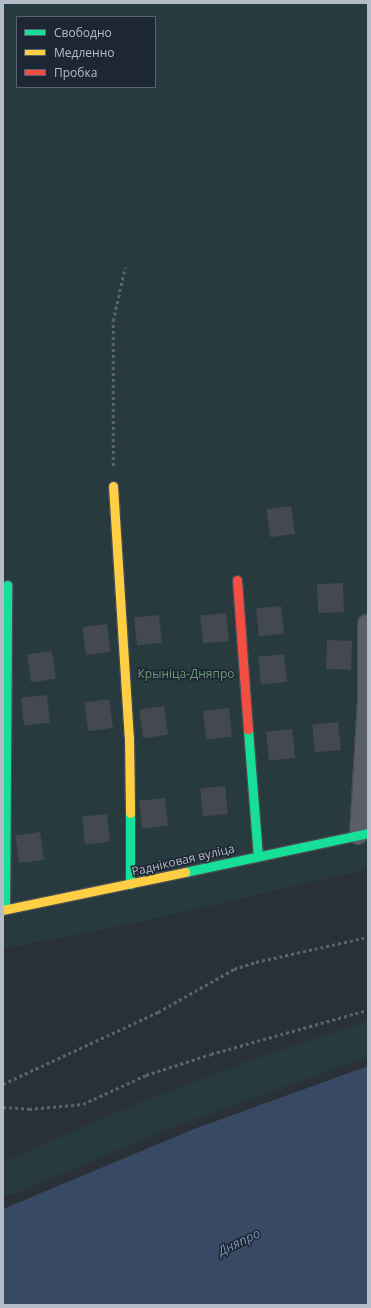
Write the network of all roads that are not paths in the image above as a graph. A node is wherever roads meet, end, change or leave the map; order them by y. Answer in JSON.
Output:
{"nodes":[{"id":1,"x":113,"y":486,"type":"road end"},
{"id":2,"x":237,"y":580,"type":"dead end"},
{"id":3,"x":7,"y":585,"type":"dead end"},
{"id":4,"x":366,"y":623,"type":"dead end"},
{"id":5,"x":363,"y":834,"type":"edge"},
{"id":6,"x":258,"y":856,"type":"junction"},
{"id":7,"x":130,"y":884,"type":"junction"},
{"id":8,"x":4,"y":910,"type":"edge"}],
"edges":[{"from":1,"to":7,"type":"street"},
{"from":2,"to":6,"type":"street"},
{"from":3,"to":8,"type":"street"},
{"from":4,"to":5,"type":"street"},
{"from":5,"to":6,"type":"street","name":"Радніковая вуліца"},
{"from":6,"to":7,"type":"street","name":"Радніковая вуліца"},
{"from":7,"to":8,"type":"street","name":"Радніковая вуліца"}]}
